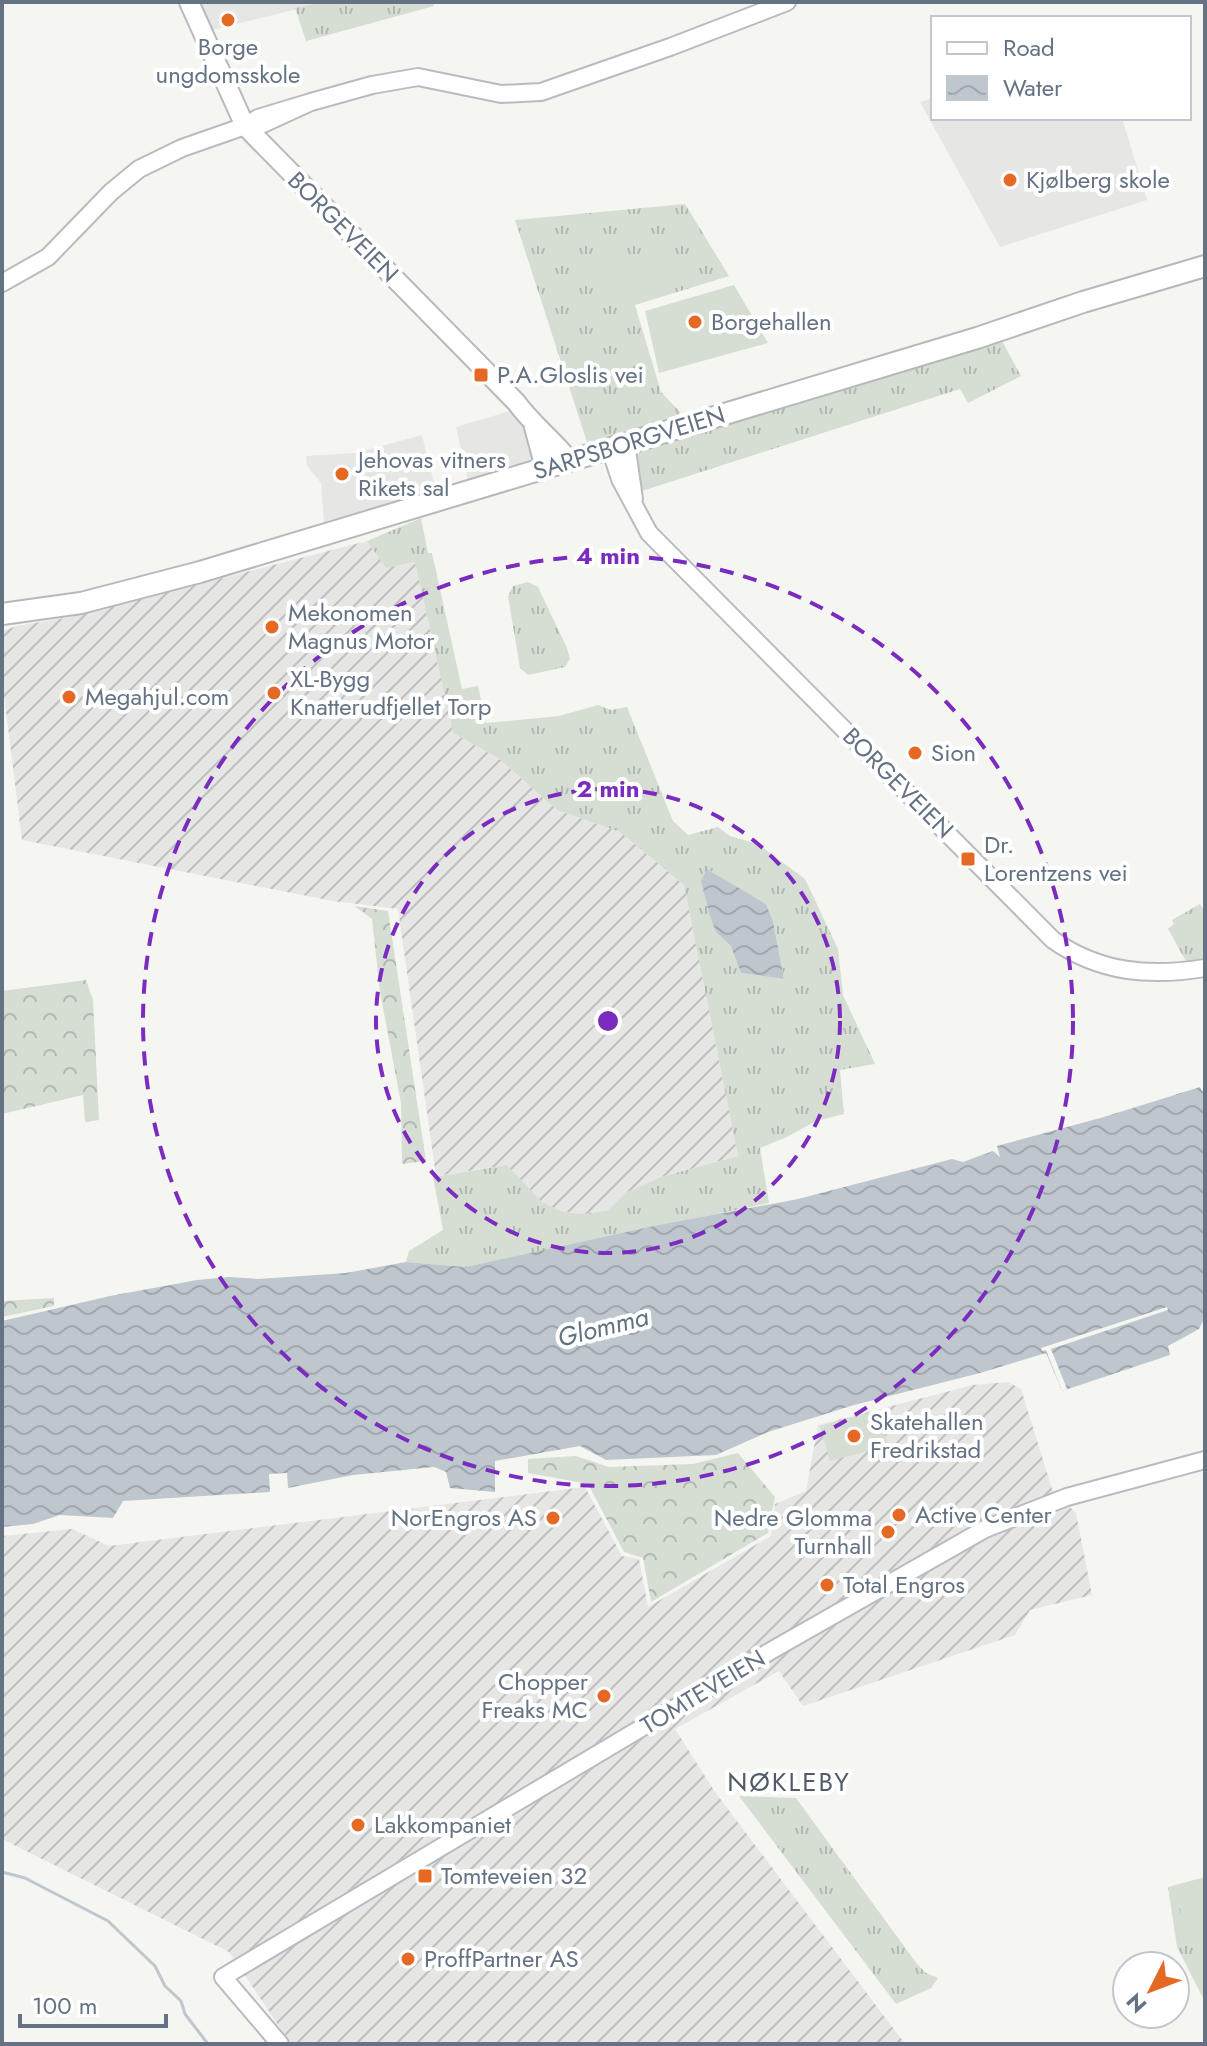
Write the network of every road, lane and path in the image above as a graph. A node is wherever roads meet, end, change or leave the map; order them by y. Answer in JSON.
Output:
{"nodes":[{"id":1,"x":189,"y":2,"type":"edge"},
{"id":2,"x":787,"y":2,"type":"edge"},
{"id":3,"x":245,"y":126,"type":"junction"},
{"id":4,"x":1205,"y":266,"type":"edge"},
{"id":5,"x":2,"y":283,"type":"edge"},
{"id":6,"x":534,"y":427,"type":"junction"},
{"id":7,"x":618,"y":446,"type":"junction"},
{"id":8,"x":569,"y":460,"type":"junction"},
{"id":9,"x":545,"y":468,"type":"junction"},
{"id":10,"x":2,"y":614,"type":"edge"},
{"id":11,"x":1205,"y":968,"type":"edge"},
{"id":12,"x":1205,"y":1460,"type":"edge"},
{"id":13,"x":280,"y":2044,"type":"edge"}],
"edges":[{"from":1,"to":3,"type":"main road","name":"BORGEVEIEN"},
{"from":2,"to":3,"type":"street"},
{"from":3,"to":5,"type":"street"},
{"from":3,"to":6,"type":"main road","name":"BORGEVEIEN"},
{"from":4,"to":7,"type":"highway","name":"SARPSBORGVEIEN"},
{"from":6,"to":8,"type":"main road","name":"BORGEVEIEN"},
{"from":6,"to":9,"type":"main road","name":"BORGEVEIEN"},
{"from":7,"to":8,"type":"highway","name":"SARPSBORGVEIEN"},
{"from":7,"to":11,"type":"street","name":"BORGEVEIEN"},
{"from":8,"to":9,"type":"highway","name":"SARPSBORGVEIEN"},
{"from":9,"to":10,"type":"highway","name":"SARPSBORGVEIEN"},
{"from":12,"to":13,"type":"street","name":"TOMTEVEIEN"}]}
